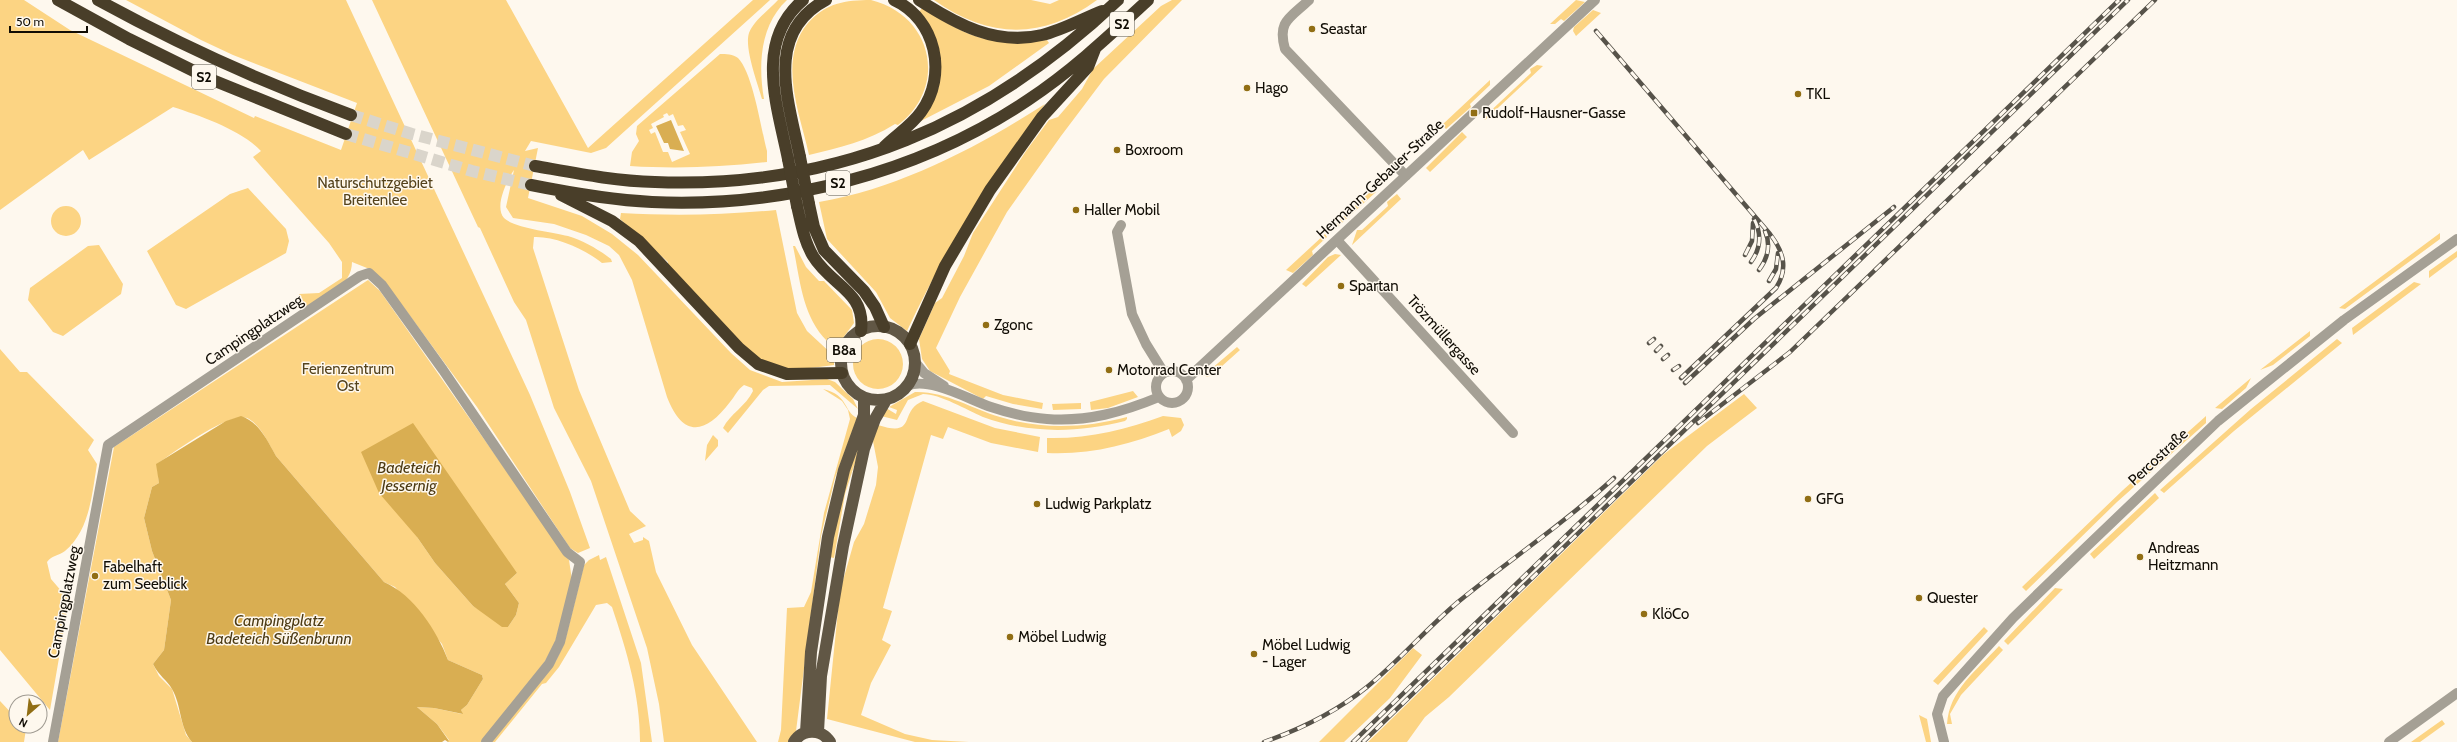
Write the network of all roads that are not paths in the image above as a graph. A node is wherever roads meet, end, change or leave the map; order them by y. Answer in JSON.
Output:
{"nodes":[{"id":1,"x":58,"y":0,"type":"edge"},
{"id":2,"x":98,"y":0,"type":"edge"},
{"id":3,"x":803,"y":0,"type":"edge"},
{"id":4,"x":826,"y":0,"type":"edge"},
{"id":5,"x":894,"y":0,"type":"edge"},
{"id":6,"x":919,"y":0,"type":"edge"},
{"id":7,"x":1148,"y":0,"type":"edge"},
{"id":8,"x":1309,"y":0,"type":"edge"},
{"id":9,"x":1595,"y":0,"type":"edge"},
{"id":10,"x":1114,"y":4,"type":"edge"},
{"id":11,"x":1096,"y":48,"type":"junction"},
{"id":12,"x":351,"y":115,"type":"tunnel mouth"},
{"id":13,"x":346,"y":134,"type":"tunnel mouth"},
{"id":14,"x":881,"y":150,"type":"junction"},
{"id":15,"x":535,"y":166,"type":"tunnel mouth"},
{"id":16,"x":1406,"y":176,"type":"junction"},
{"id":17,"x":531,"y":185,"type":"tunnel mouth"},
{"id":18,"x":547,"y":188,"type":"junction"},
{"id":19,"x":1121,"y":225,"type":"dead end"},
{"id":20,"x":2457,"y":239,"type":"edge"},
{"id":21,"x":1337,"y":240,"type":"junction"},
{"id":22,"x":884,"y":327,"type":"junction"},
{"id":23,"x":861,"y":331,"type":"junction"},
{"id":24,"x":910,"y":344,"type":"junction"},
{"id":25,"x":915,"y":362,"type":"junction"},
{"id":26,"x":842,"y":372,"type":"junction"},
{"id":27,"x":1164,"y":373,"type":"junction"},
{"id":28,"x":1186,"y":380,"type":"junction"},
{"id":29,"x":907,"y":386,"type":"junction"},
{"id":30,"x":951,"y":391,"type":"junction"},
{"id":31,"x":1159,"y":397,"type":"junction"},
{"id":32,"x":864,"y":398,"type":"junction"},
{"id":33,"x":886,"y":400,"type":"junction"},
{"id":34,"x":1513,"y":433,"type":"dead end"},
{"id":35,"x":2457,"y":693,"type":"edge"},
{"id":36,"x":812,"y":732,"type":"junction"},
{"id":37,"x":53,"y":742,"type":"edge"},
{"id":38,"x":486,"y":742,"type":"edge"},
{"id":39,"x":794,"y":742,"type":"edge"},
{"id":40,"x":830,"y":742,"type":"edge"},
{"id":41,"x":1944,"y":742,"type":"edge"},
{"id":42,"x":2389,"y":742,"type":"edge"}],
"edges":[{"from":1,"to":13,"type":"highway","number":"S2"},
{"from":2,"to":12,"type":"highway","number":"S2"},
{"from":3,"to":23,"type":"highway","bridge":true},
{"from":4,"to":22,"type":"highway","bridge":true},
{"from":5,"to":14,"type":"highway"},
{"from":6,"to":10,"type":"highway"},
{"from":7,"to":11,"type":"highway","number":"S2"},
{"from":8,"to":16,"type":"street"},
{"from":9,"to":16,"type":"street","name":"Hermann-Gebauer-Straße"},
{"from":10,"to":14,"type":"highway","number":"S2"},
{"from":11,"to":18,"type":"highway","number":"S2"},
{"from":11,"to":24,"type":"highway"},
{"from":14,"to":15,"type":"highway","number":"S2"},
{"from":16,"to":21,"type":"street","name":"Hermann-Gebauer-Straße"},
{"from":17,"to":18,"type":"highway","number":"S2"},
{"from":18,"to":26,"type":"highway"},
{"from":19,"to":27,"type":"street"},
{"from":20,"to":41,"type":"street","name":"Percostraße"},
{"from":21,"to":28,"type":"street","name":"Hermann-Gebauer-Straße"},
{"from":21,"to":34,"type":"street","name":"Trözmüllergasse"},
{"from":22,"to":23,"type":"main road","number":"B8a"},
{"from":22,"to":24,"type":"main road"},
{"from":23,"to":26,"type":"main road","number":"B8a"},
{"from":24,"to":25,"type":"main road"},
{"from":25,"to":29,"type":"main road"},
{"from":25,"to":30,"type":"street"},
{"from":26,"to":32,"type":"main road","number":"B8a"},
{"from":27,"to":28,"type":"street"},
{"from":27,"to":31,"type":"street"},
{"from":28,"to":31,"type":"street"},
{"from":29,"to":30,"type":"street"},
{"from":29,"to":33,"type":"main road"},
{"from":30,"to":31,"type":"street"},
{"from":32,"to":33,"type":"main road"},
{"from":32,"to":36,"type":"main road"},
{"from":33,"to":36,"type":"main road"},
{"from":35,"to":42,"type":"street"},
{"from":36,"to":39,"type":"main road"},
{"from":36,"to":40,"type":"main road"},
{"from":37,"to":38,"type":"street","name":"Campingplatzweg"}]}
